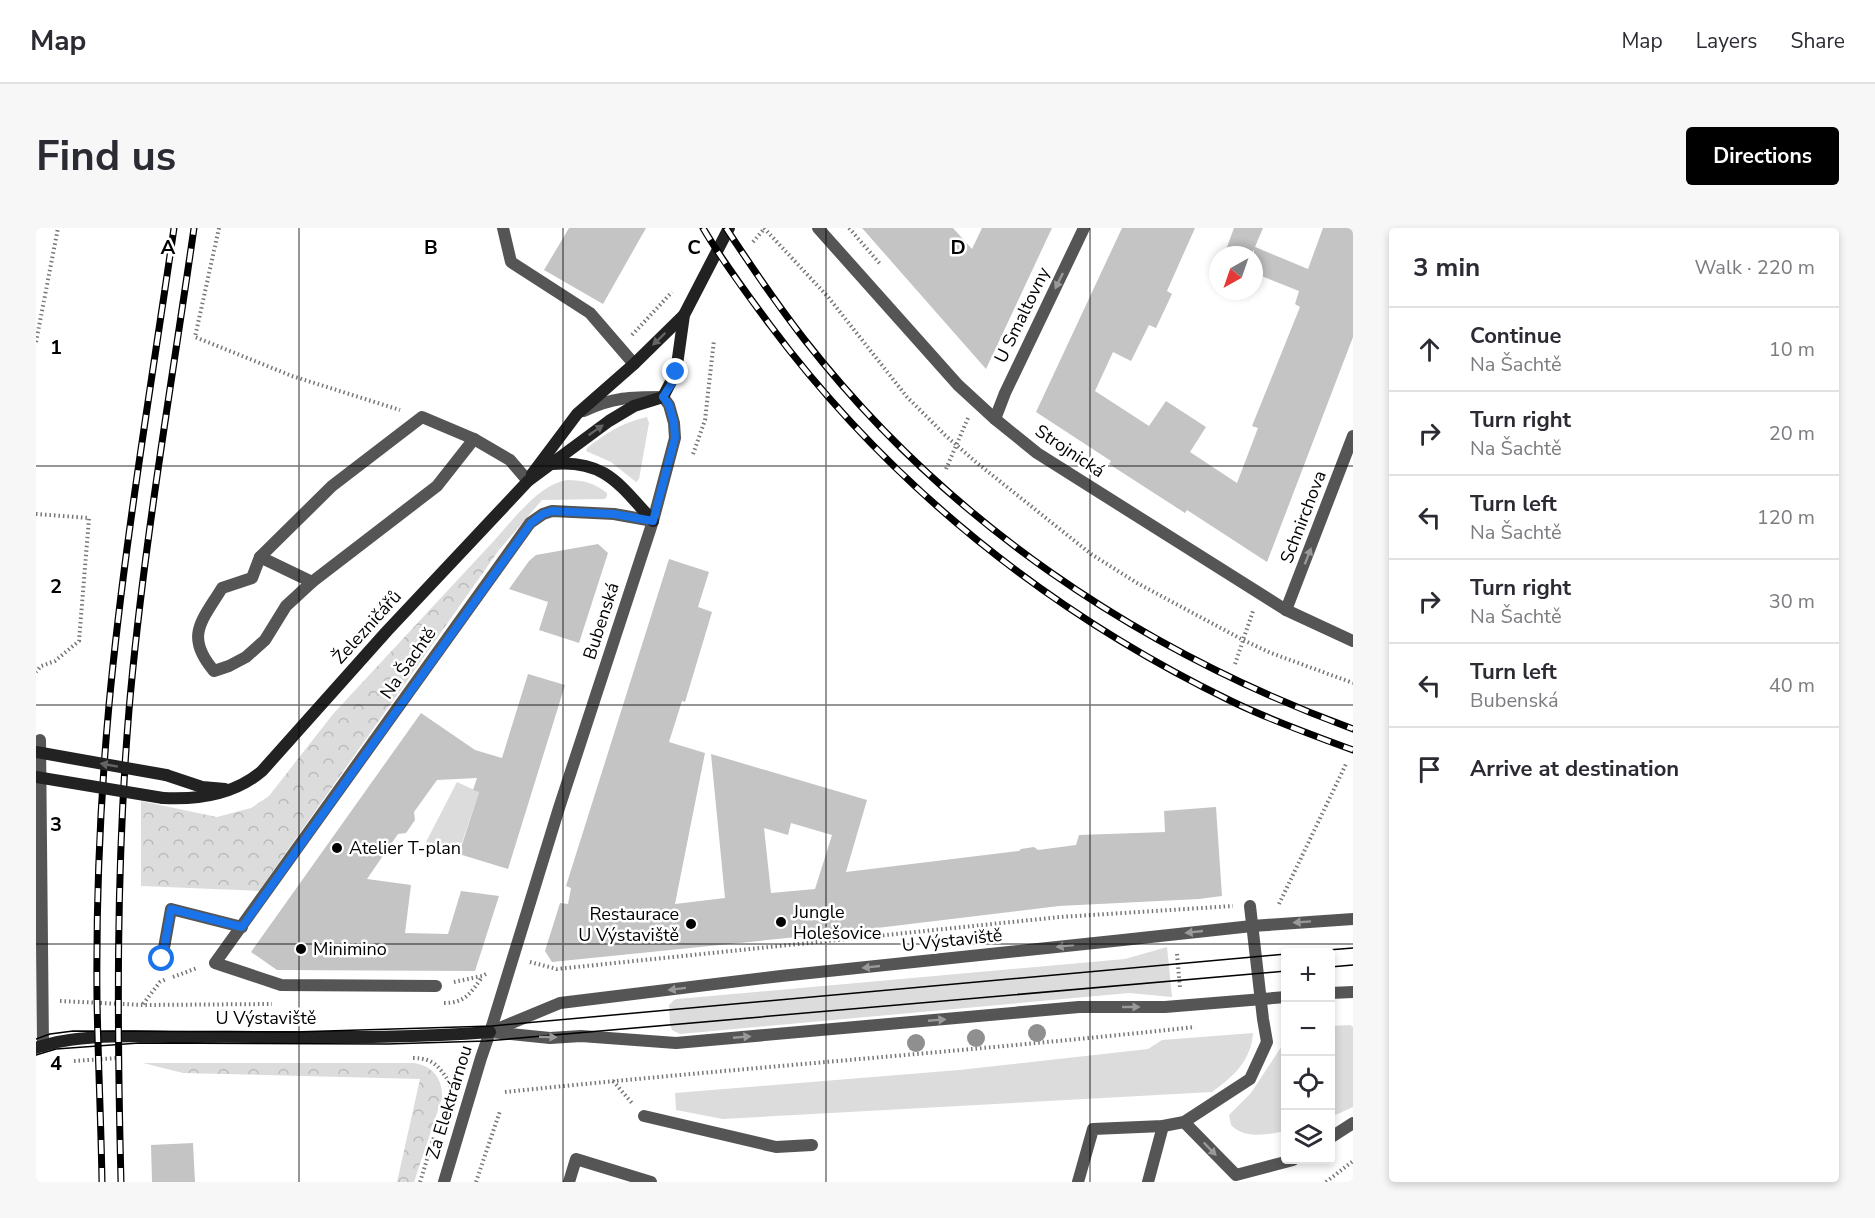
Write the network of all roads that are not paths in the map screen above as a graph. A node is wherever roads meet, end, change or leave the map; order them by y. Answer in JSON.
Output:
{"nodes":[{"id":1,"x":503,"y":228,"type":"edge"},
{"id":2,"x":729,"y":228,"type":"edge"},
{"id":3,"x":818,"y":228,"type":"edge"},
{"id":4,"x":1084,"y":228,"type":"edge"},
{"id":5,"x":684,"y":315,"type":"junction"},
{"id":6,"x":634,"y":364,"type":"junction"},
{"id":7,"x":663,"y":397,"type":"junction"},
{"id":8,"x":577,"y":414,"type":"junction"},
{"id":9,"x":995,"y":419,"type":"junction"},
{"id":10,"x":1353,"y":436,"type":"edge"},
{"id":11,"x":474,"y":439,"type":"junction"},
{"id":12,"x":549,"y":465,"type":"junction"},
{"id":13,"x":528,"y":481,"type":"junction"},
{"id":14,"x":653,"y":521,"type":"junction"},
{"id":15,"x":260,"y":557,"type":"junction"},
{"id":16,"x":312,"y":582,"type":"junction"},
{"id":17,"x":1286,"y":610,"type":"junction"},
{"id":18,"x":1353,"y":640,"type":"edge"},
{"id":19,"x":39,"y":740,"type":"dead end"},
{"id":20,"x":36,"y":752,"type":"edge"},
{"id":21,"x":36,"y":777,"type":"edge"},
{"id":22,"x":229,"y":790,"type":"junction"},
{"id":23,"x":1250,"y":906,"type":"road end"},
{"id":24,"x":1353,"y":919,"type":"edge"},
{"id":25,"x":1252,"y":926,"type":"junction"},
{"id":26,"x":242,"y":927,"type":"junction"},
{"id":27,"x":162,"y":959,"type":"dead end"},
{"id":28,"x":215,"y":963,"type":"joint"},
{"id":29,"x":436,"y":986,"type":"road end"},
{"id":30,"x":1353,"y":992,"type":"edge"},
{"id":31,"x":1335,"y":993,"type":"edge"},
{"id":32,"x":1281,"y":997,"type":"edge"},
{"id":33,"x":1260,"y":999,"type":"junction"},
{"id":34,"x":490,"y":1032,"type":"junction"},
{"id":35,"x":39,"y":1047,"type":"edge"},
{"id":36,"x":644,"y":1116,"type":"road end"},
{"id":37,"x":1184,"y":1122,"type":"junction"},
{"id":38,"x":1353,"y":1123,"type":"edge"},
{"id":39,"x":1163,"y":1126,"type":"junction"},
{"id":40,"x":1335,"y":1135,"type":"edge"},
{"id":41,"x":812,"y":1145,"type":"dead end"},
{"id":42,"x":1281,"y":1163,"type":"edge"},
{"id":43,"x":444,"y":1182,"type":"edge"},
{"id":44,"x":569,"y":1182,"type":"edge"},
{"id":45,"x":651,"y":1182,"type":"edge"},
{"id":46,"x":1078,"y":1182,"type":"edge"},
{"id":47,"x":1148,"y":1182,"type":"edge"}],
"edges":[{"from":1,"to":6,"type":"street"},
{"from":2,"to":5,"type":"main road"},
{"from":3,"to":9,"type":"street","name":"Strojnická"},
{"from":4,"to":9,"type":"street","name":"U Smaltovny","one_way":true},
{"from":5,"to":6,"type":"main road","name":"Železničářů","one_way":true},
{"from":5,"to":7,"type":"main road"},
{"from":6,"to":8,"type":"main road","name":"Železničářů"},
{"from":7,"to":8,"type":"street"},
{"from":12,"to":7,"type":"main road","name":"Železničářů","one_way":true},
{"from":7,"to":14,"type":"street","name":"Bubenská"},
{"from":8,"to":13,"type":"main road","name":"Železničářů"},
{"from":9,"to":17,"type":"street","name":"Strojnická"},
{"from":17,"to":10,"type":"street","name":"Schnirchova","one_way":true},
{"from":11,"to":13,"type":"street"},
{"from":11,"to":15,"type":"street"},
{"from":11,"to":16,"type":"street"},
{"from":12,"to":13,"type":"main road","name":"Železničářů"},
{"from":12,"to":14,"type":"main road"},
{"from":13,"to":22,"type":"main road","name":"Železničářů"},
{"from":14,"to":26,"type":"street","name":"Na Šachtě"},
{"from":14,"to":34,"type":"street","name":"Bubenská"},
{"from":15,"to":16,"type":"street"},
{"from":15,"to":16,"type":"street"},
{"from":17,"to":18,"type":"street","name":"Strojnická"},
{"from":19,"to":35,"type":"street"},
{"from":22,"to":20,"type":"main road","one_way":true,"bridge":true},
{"from":21,"to":22,"type":"main road","name":"Železničářů","bridge":true},
{"from":23,"to":25,"type":"street"},
{"from":24,"to":25,"type":"street","name":"U Výstaviště","one_way":true},
{"from":25,"to":33,"type":"street"},
{"from":25,"to":34,"type":"street","name":"U Výstaviště","one_way":true},
{"from":26,"to":27,"type":"street"},
{"from":26,"to":28,"type":"street","name":"Na Šachtě"},
{"from":28,"to":29,"type":"street","name":"U Výstaviště"},
{"from":30,"to":31,"type":"street"},
{"from":32,"to":33,"type":"street","name":"U Výstaviště"},
{"from":34,"to":33,"type":"street","name":"U Výstaviště","one_way":true},
{"from":33,"to":37,"type":"street"},
{"from":34,"to":35,"type":"main road","name":"U Výstaviště"},
{"from":34,"to":43,"type":"street","name":"Za Elektrárnou"},
{"from":36,"to":41,"type":"street"},
{"from":37,"to":39,"type":"street"},
{"from":37,"to":42,"type":"street","one_way":true},
{"from":38,"to":40,"type":"street"},
{"from":39,"to":46,"type":"street"},
{"from":39,"to":47,"type":"street"},
{"from":44,"to":45,"type":"street"}]}
